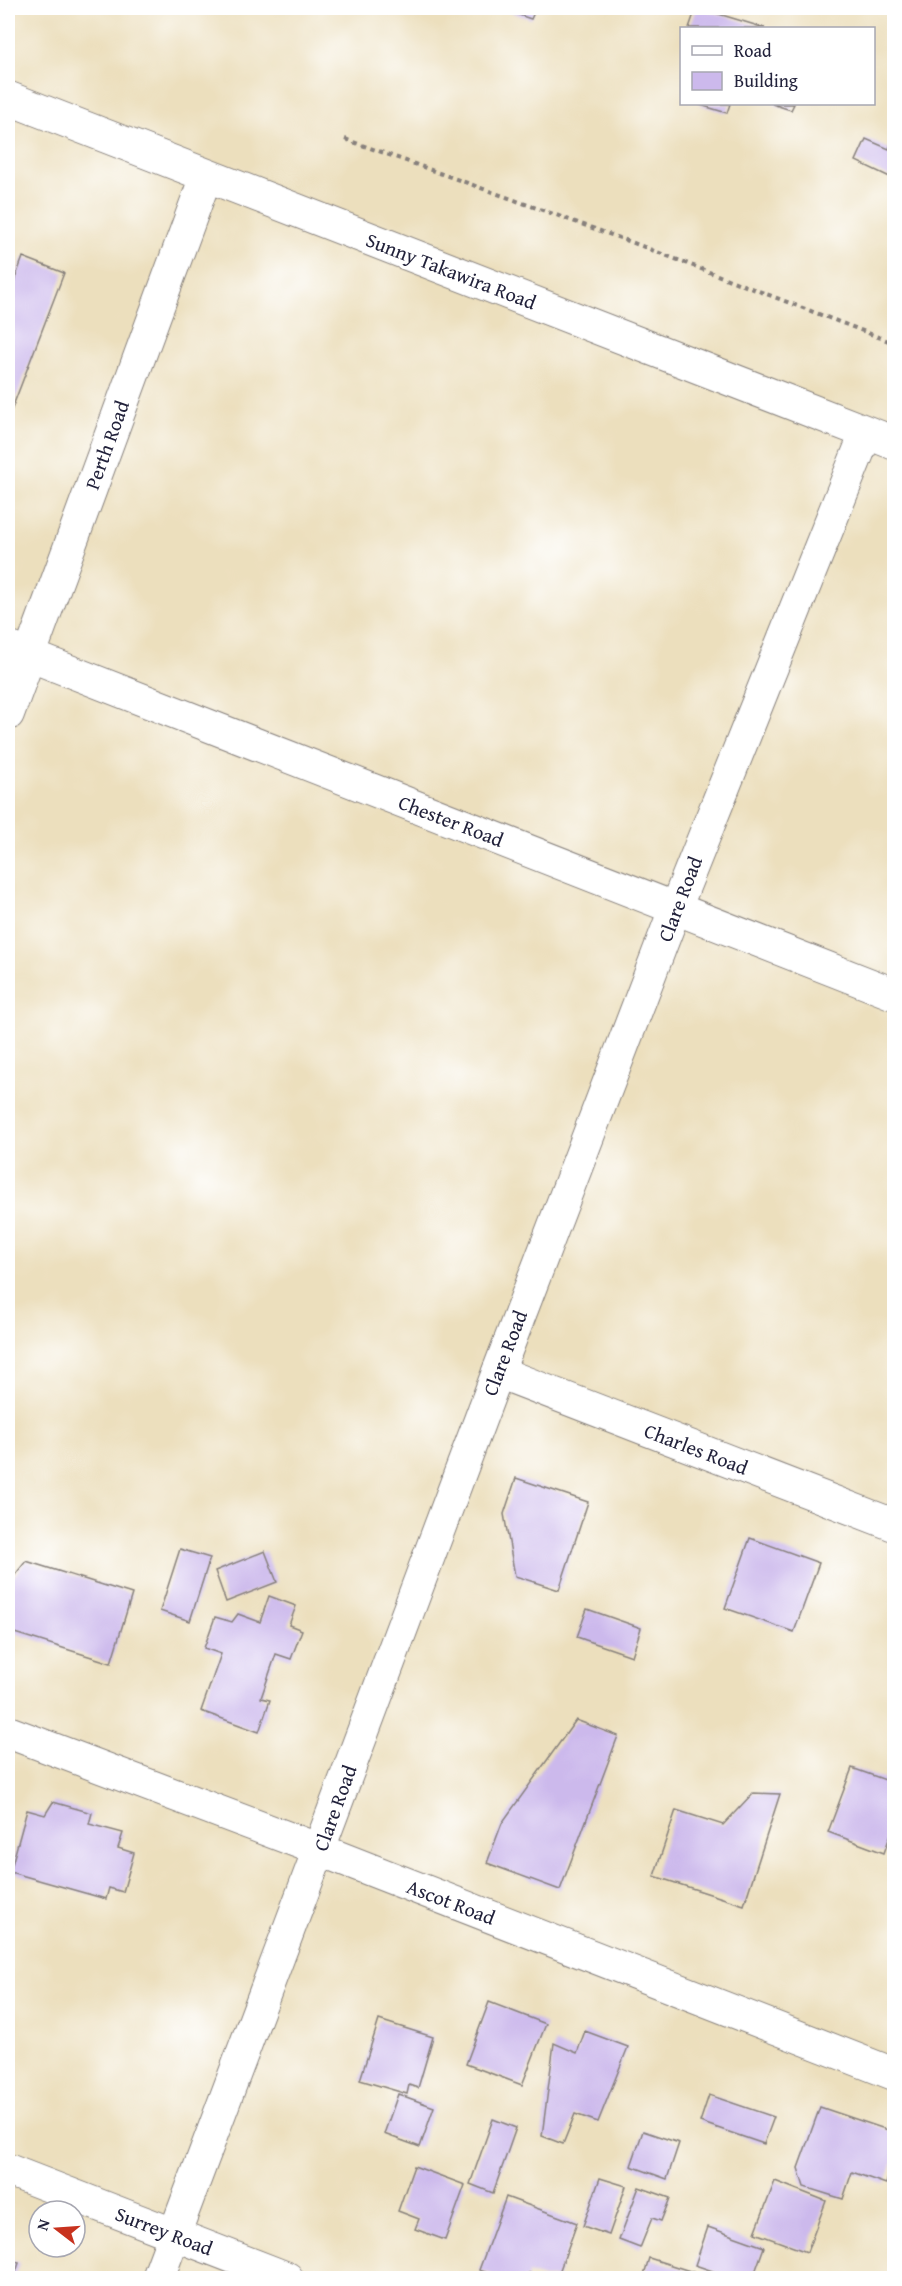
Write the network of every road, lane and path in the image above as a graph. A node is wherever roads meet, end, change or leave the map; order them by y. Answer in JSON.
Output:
{"nodes":[{"id":1,"x":8,"y":98,"type":"edge"},
{"id":2,"x":345,"y":140,"type":"dead end"},
{"id":3,"x":206,"y":176,"type":"junction"},
{"id":4,"x":894,"y":343,"type":"edge"},
{"id":5,"x":880,"y":438,"type":"edge"},
{"id":6,"x":19,"y":651,"type":"edge"},
{"id":7,"x":8,"y":714,"type":"edge"},
{"id":8,"x":675,"y":909,"type":"junction"},
{"id":9,"x":894,"y":994,"type":"edge"},
{"id":10,"x":498,"y":1372,"type":"junction"},
{"id":11,"x":894,"y":1525,"type":"edge"},
{"id":12,"x":8,"y":1732,"type":"edge"},
{"id":13,"x":320,"y":1851,"type":"junction"},
{"id":14,"x":894,"y":2074,"type":"edge"},
{"id":15,"x":8,"y":2170,"type":"edge"},
{"id":16,"x":175,"y":2235,"type":"junction"},
{"id":17,"x":158,"y":2278,"type":"edge"},
{"id":18,"x":287,"y":2278,"type":"edge"}],
"edges":[{"from":1,"to":3,"type":"main road","name":"Sunny Takawira Road"},
{"from":2,"to":4,"type":"path"},
{"from":3,"to":5,"type":"main road","name":"Sunny Takawira Road"},
{"from":3,"to":6,"type":"street","name":"Perth Road"},
{"from":5,"to":8,"type":"street","name":"Clare Road"},
{"from":6,"to":7,"type":"street","name":"Perth Road"},
{"from":6,"to":8,"type":"street","name":"Chester Road"},
{"from":8,"to":9,"type":"street","name":"Chester Road"},
{"from":8,"to":10,"type":"street","name":"Clare Road"},
{"from":10,"to":11,"type":"street","name":"Charles Road"},
{"from":10,"to":13,"type":"street","name":"Clare Road"},
{"from":12,"to":13,"type":"street","name":"Ascot Road"},
{"from":13,"to":14,"type":"street","name":"Ascot Road"},
{"from":13,"to":16,"type":"street","name":"Clare Road"},
{"from":15,"to":16,"type":"street","name":"Surrey Road"},
{"from":16,"to":17,"type":"street","name":"Clare Road"},
{"from":16,"to":18,"type":"street","name":"Surrey Road"}]}
